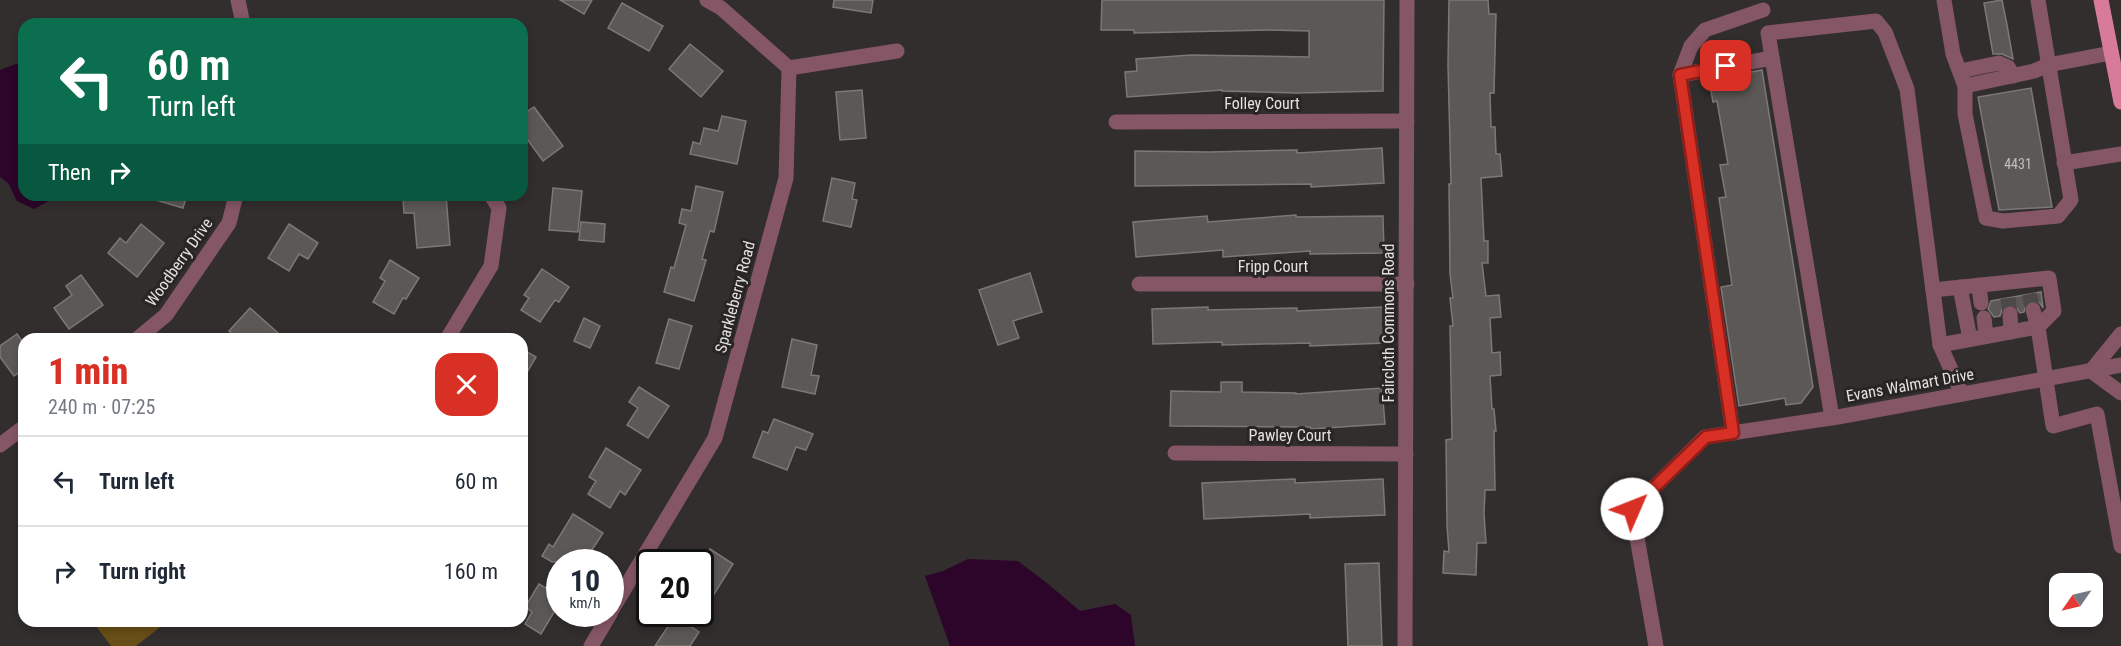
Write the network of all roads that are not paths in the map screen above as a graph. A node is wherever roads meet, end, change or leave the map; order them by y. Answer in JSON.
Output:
{"nodes":[{"id":1,"x":237,"y":0,"type":"edge"},
{"id":2,"x":707,"y":0,"type":"edge"},
{"id":3,"x":1407,"y":0,"type":"edge"},
{"id":4,"x":1944,"y":0,"type":"edge"},
{"id":5,"x":2038,"y":0,"type":"edge"},
{"id":6,"x":2101,"y":0,"type":"edge"},
{"id":7,"x":1762,"y":5,"type":"edge"},
{"id":8,"x":242,"y":18,"type":"edge"},
{"id":9,"x":1768,"y":33,"type":"junction"},
{"id":10,"x":897,"y":51,"type":"dead end"},
{"id":11,"x":2112,"y":53,"type":"junction"},
{"id":12,"x":1772,"y":58,"type":"junction"},
{"id":13,"x":2048,"y":65,"type":"junction"},
{"id":14,"x":789,"y":68,"type":"junction"},
{"id":15,"x":1960,"y":71,"type":"junction"},
{"id":16,"x":1680,"y":75,"type":"junction"},
{"id":17,"x":2013,"y":76,"type":"junction"},
{"id":18,"x":1965,"y":86,"type":"junction"},
{"id":19,"x":2121,"y":102,"type":"edge"},
{"id":20,"x":1407,"y":121,"type":"junction"},
{"id":21,"x":1116,"y":122,"type":"dead end"},
{"id":22,"x":2121,"y":154,"type":"edge"},
{"id":23,"x":2064,"y":162,"type":"junction"},
{"id":24,"x":234,"y":201,"type":"edge"},
{"id":25,"x":495,"y":201,"type":"edge"},
{"id":26,"x":2006,"y":282,"type":"junction"},
{"id":27,"x":1139,"y":284,"type":"dead end"},
{"id":28,"x":1407,"y":284,"type":"junction"},
{"id":29,"x":1979,"y":285,"type":"junction"},
{"id":30,"x":1960,"y":287,"type":"junction"},
{"id":31,"x":1933,"y":290,"type":"junction"},
{"id":32,"x":2008,"y":298,"type":"tunnel mouth"},
{"id":33,"x":1981,"y":303,"type":"dead end"},
{"id":34,"x":2033,"y":310,"type":"tunnel mouth"},
{"id":35,"x":2010,"y":314,"type":"tunnel mouth"},
{"id":36,"x":1984,"y":318,"type":"dead end"},
{"id":37,"x":2038,"y":327,"type":"junction"},
{"id":38,"x":2011,"y":332,"type":"junction"},
{"id":39,"x":144,"y":333,"type":"edge"},
{"id":40,"x":451,"y":333,"type":"edge"},
{"id":41,"x":2121,"y":334,"type":"edge"},
{"id":42,"x":1986,"y":336,"type":"junction"},
{"id":43,"x":1971,"y":339,"type":"junction"},
{"id":44,"x":1940,"y":345,"type":"junction"},
{"id":45,"x":2121,"y":365,"type":"edge"},
{"id":46,"x":2091,"y":371,"type":"junction"},
{"id":47,"x":2045,"y":379,"type":"junction"},
{"id":48,"x":2121,"y":393,"type":"edge"},
{"id":49,"x":1962,"y":394,"type":"junction"},
{"id":50,"x":1832,"y":417,"type":"junction"},
{"id":51,"x":18,"y":432,"type":"edge"},
{"id":52,"x":1733,"y":433,"type":"junction"},
{"id":53,"x":0,"y":445,"type":"edge"},
{"id":54,"x":1175,"y":453,"type":"dead end"},
{"id":55,"x":1406,"y":454,"type":"junction"},
{"id":56,"x":2121,"y":546,"type":"edge"},
{"id":57,"x":624,"y":590,"type":"edge"},
{"id":58,"x":602,"y":627,"type":"edge"},
{"id":59,"x":591,"y":646,"type":"edge"},
{"id":60,"x":1405,"y":646,"type":"edge"},
{"id":61,"x":1656,"y":646,"type":"edge"}],
"edges":[{"from":1,"to":8,"type":"street"},
{"from":2,"to":14,"type":"street"},
{"from":3,"to":20,"type":"street","name":"Faircloth Commons Road"},
{"from":4,"to":15,"type":"street"},
{"from":5,"to":13,"type":"street"},
{"from":6,"to":11,"type":"main road"},
{"from":7,"to":9,"type":"street"},
{"from":7,"to":16,"type":"street"},
{"from":9,"to":12,"type":"street"},
{"from":9,"to":31,"type":"street"},
{"from":10,"to":14,"type":"street"},
{"from":11,"to":13,"type":"street"},
{"from":11,"to":19,"type":"main road"},
{"from":12,"to":16,"type":"street"},
{"from":12,"to":50,"type":"street"},
{"from":13,"to":17,"type":"street"},
{"from":13,"to":23,"type":"street"},
{"from":14,"to":57,"type":"street","name":"Sparkleberry Road"},
{"from":15,"to":17,"type":"street"},
{"from":15,"to":18,"type":"street"},
{"from":16,"to":52,"type":"street"},
{"from":17,"to":18,"type":"street"},
{"from":18,"to":23,"type":"street"},
{"from":20,"to":21,"type":"street","name":"Folley Court"},
{"from":20,"to":28,"type":"street","name":"Faircloth Commons Road"},
{"from":22,"to":23,"type":"street"},
{"from":24,"to":39,"type":"street","name":"Woodberry Drive"},
{"from":25,"to":40,"type":"street"},
{"from":26,"to":29,"type":"street"},
{"from":26,"to":32,"type":"street"},
{"from":26,"to":37,"type":"street"},
{"from":27,"to":28,"type":"street","name":"Fripp Court"},
{"from":28,"to":55,"type":"street","name":"Faircloth Commons Road"},
{"from":29,"to":30,"type":"street"},
{"from":29,"to":33,"type":"street"},
{"from":30,"to":31,"type":"street"},
{"from":30,"to":43,"type":"street"},
{"from":31,"to":44,"type":"street"},
{"from":34,"to":37,"type":"street"},
{"from":35,"to":38,"type":"street"},
{"from":36,"to":42,"type":"street"},
{"from":37,"to":38,"type":"street"},
{"from":37,"to":47,"type":"street"},
{"from":38,"to":42,"type":"street"},
{"from":41,"to":46,"type":"street"},
{"from":42,"to":43,"type":"street"},
{"from":43,"to":44,"type":"street"},
{"from":44,"to":49,"type":"street"},
{"from":45,"to":46,"type":"street","name":"Evans Walmart Drive"},
{"from":46,"to":47,"type":"street","name":"Evans Walmart Drive"},
{"from":46,"to":48,"type":"street"},
{"from":47,"to":49,"type":"street","name":"Evans Walmart Drive"},
{"from":47,"to":56,"type":"street"},
{"from":49,"to":50,"type":"street","name":"Evans Walmart Drive"},
{"from":50,"to":52,"type":"street","name":"Evans Walmart Drive"},
{"from":51,"to":53,"type":"street"},
{"from":52,"to":61,"type":"street","name":"Evans Walmart Drive"},
{"from":54,"to":55,"type":"street","name":"Pawley Court"},
{"from":55,"to":60,"type":"street","name":"Faircloth Commons Road"},
{"from":58,"to":59,"type":"street","name":"Sparkleberry Road"}]}
